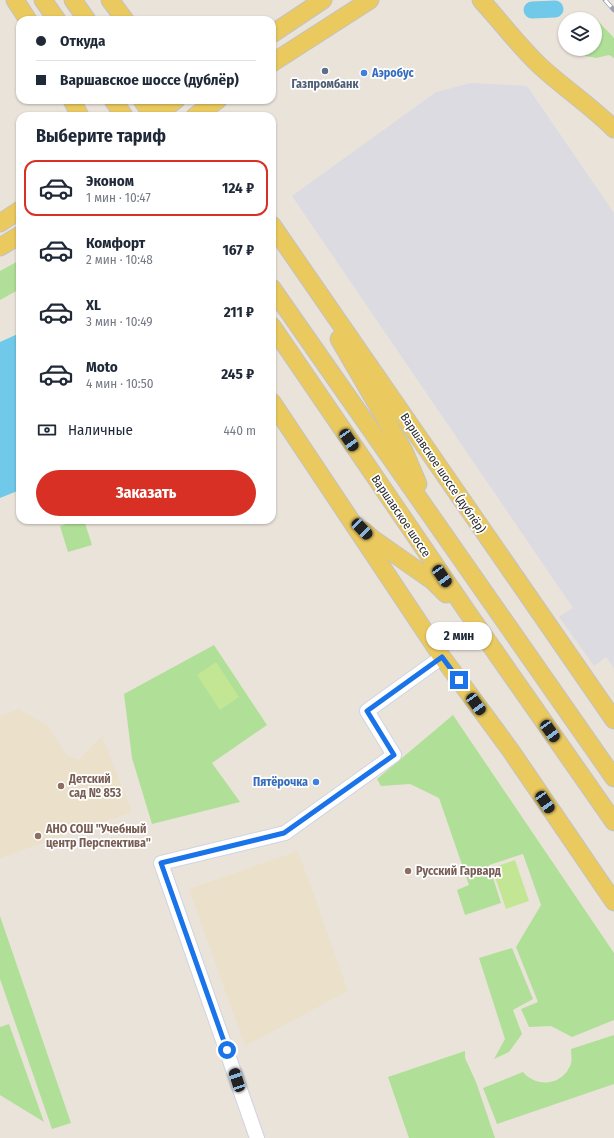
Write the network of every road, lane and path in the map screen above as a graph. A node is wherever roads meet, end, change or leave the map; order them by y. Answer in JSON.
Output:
{"nodes":[{"id":1,"x":15,"y":0,"type":"edge"},
{"id":2,"x":43,"y":0,"type":"edge"},
{"id":3,"x":73,"y":0,"type":"edge"},
{"id":4,"x":110,"y":0,"type":"edge"},
{"id":5,"x":323,"y":0,"type":"edge"},
{"id":6,"x":370,"y":0,"type":"edge"},
{"id":7,"x":485,"y":3,"type":"edge"},
{"id":8,"x":25,"y":16,"type":"edge"},
{"id":9,"x":54,"y":16,"type":"edge"},
{"id":10,"x":84,"y":16,"type":"edge"},
{"id":11,"x":122,"y":16,"type":"edge"},
{"id":12,"x":276,"y":31,"type":"edge"},
{"id":13,"x":276,"y":60,"type":"edge"},
{"id":14,"x":170,"y":104,"type":"edge"},
{"id":15,"x":212,"y":104,"type":"edge"},
{"id":16,"x":160,"y":112,"type":"edge"},
{"id":17,"x":202,"y":112,"type":"edge"},
{"id":18,"x":614,"y":129,"type":"edge"},
{"id":19,"x":16,"y":213,"type":"edge"},
{"id":20,"x":0,"y":223,"type":"edge"},
{"id":21,"x":276,"y":231,"type":"edge"},
{"id":22,"x":16,"y":237,"type":"edge"},
{"id":23,"x":286,"y":245,"type":"junction"},
{"id":24,"x":0,"y":247,"type":"edge"},
{"id":25,"x":276,"y":294,"type":"edge"},
{"id":26,"x":276,"y":332,"type":"edge"},
{"id":27,"x":276,"y":408,"type":"edge"},
{"id":28,"x":342,"y":508,"type":"junction"},
{"id":29,"x":431,"y":516,"type":"junction"},
{"id":30,"x":468,"y":614,"type":"junction"},
{"id":31,"x":442,"y":657,"type":"junction"},
{"id":32,"x":614,"y":720,"type":"edge"},
{"id":33,"x":614,"y":778,"type":"edge"},
{"id":34,"x":614,"y":822,"type":"edge"},
{"id":35,"x":614,"y":902,"type":"edge"},
{"id":36,"x":257,"y":1138,"type":"edge"}],
"edges":[{"from":1,"to":8,"type":"main road"},
{"from":2,"to":9,"type":"main road"},
{"from":3,"to":10,"type":"main road"},
{"from":4,"to":11,"type":"main road"},
{"from":5,"to":12,"type":"main road"},
{"from":6,"to":13,"type":"main road"},
{"from":7,"to":18,"type":"main road"},
{"from":14,"to":16,"type":"main road"},
{"from":15,"to":17,"type":"main road"},
{"from":19,"to":20,"type":"main road"},
{"from":21,"to":23,"type":"main road","name":"Варшавское шоссе (дублёр)"},
{"from":22,"to":24,"type":"main road"},
{"from":23,"to":29,"type":"main road"},
{"from":23,"to":32,"type":"main road","name":"Варшавское шоссе (дублёр)"},
{"from":25,"to":29,"type":"main road","name":"Варшавское шоссе"},
{"from":26,"to":30,"type":"main road","name":"Варшавское шоссе"},
{"from":27,"to":28,"type":"main road"},
{"from":28,"to":30,"type":"main road"},
{"from":28,"to":31,"type":"main road"},
{"from":29,"to":33,"type":"main road","name":"Варшавское шоссе"},
{"from":30,"to":34,"type":"main road","name":"Варшавское шоссе"},
{"from":31,"to":35,"type":"main road"},
{"from":31,"to":36,"type":"street"}]}
